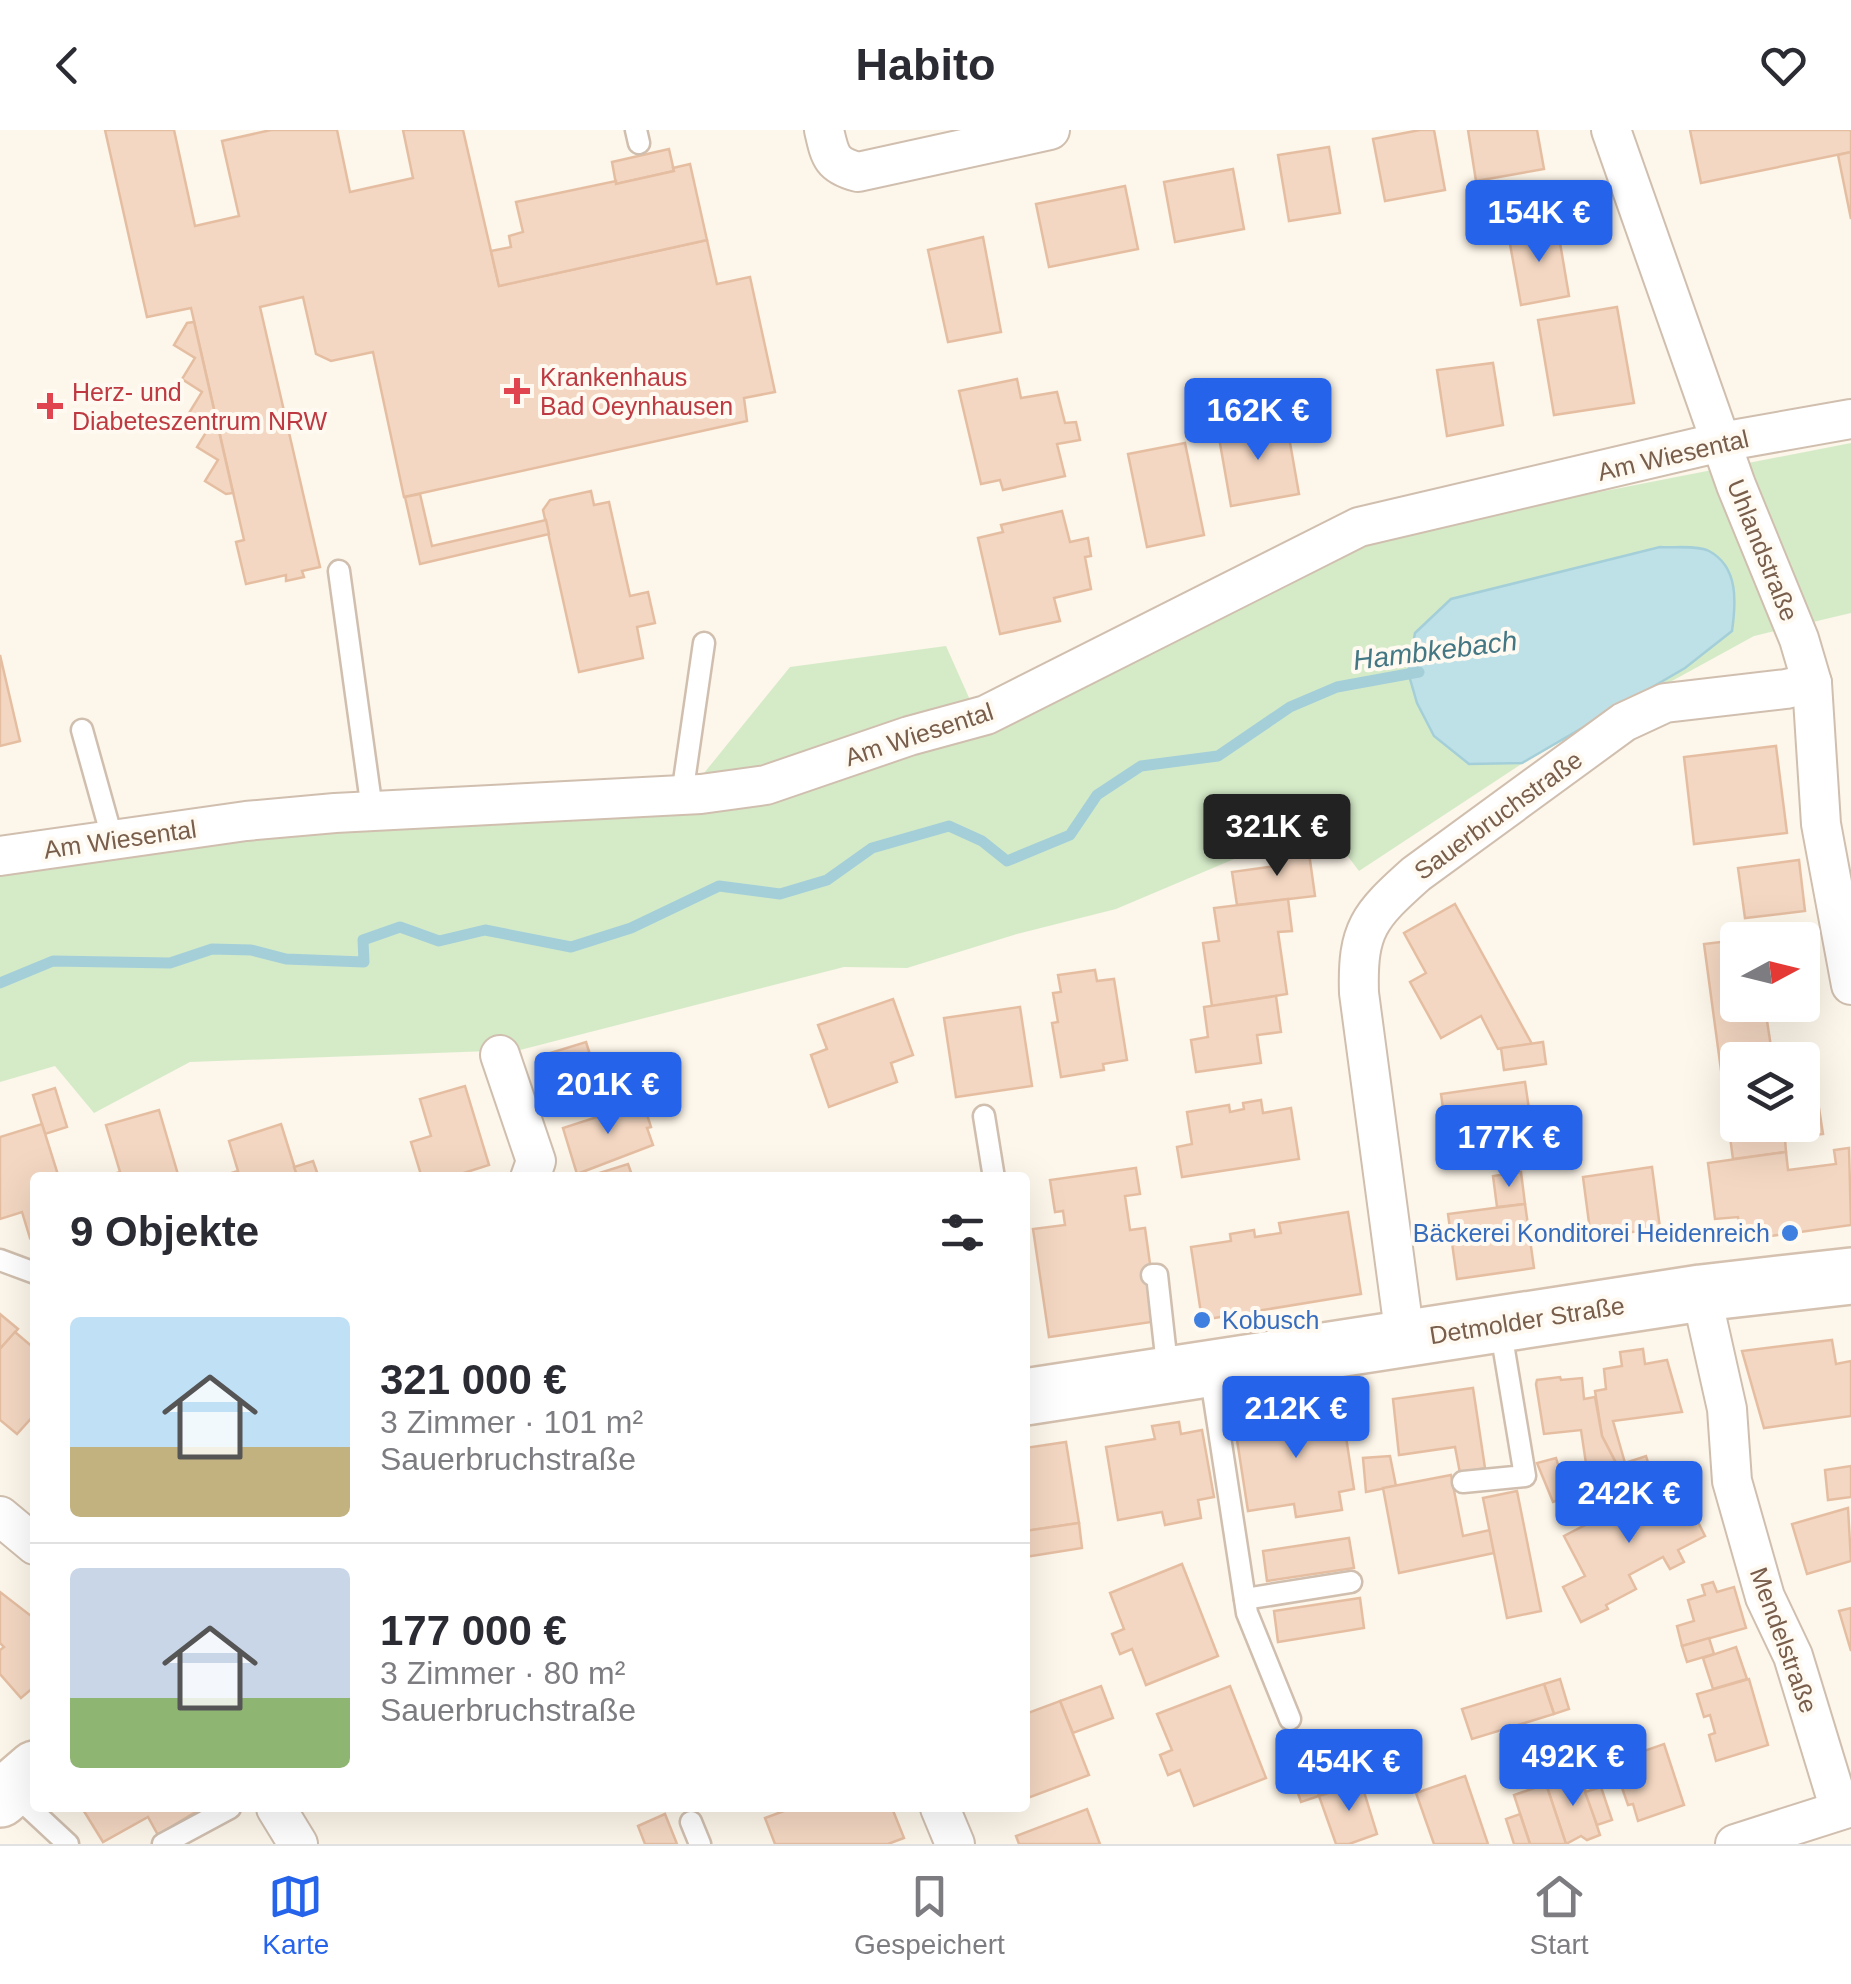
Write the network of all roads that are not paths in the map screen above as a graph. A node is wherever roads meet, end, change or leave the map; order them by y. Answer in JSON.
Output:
{"nodes":[{"id":1,"x":824,"y":130,"type":"edge"},
{"id":2,"x":1050,"y":130,"type":"edge"},
{"id":3,"x":1610,"y":130,"type":"edge"},
{"id":4,"x":1851,"y":419,"type":"edge"},
{"id":5,"x":1721,"y":442,"type":"junction"},
{"id":6,"x":339,"y":571,"type":"dead end"},
{"id":7,"x":704,"y":643,"type":"dead end"},
{"id":8,"x":1812,"y":683,"type":"junction"},
{"id":9,"x":82,"y":730,"type":"dead end"},
{"id":10,"x":682,"y":795,"type":"junction"},
{"id":11,"x":372,"y":810,"type":"junction"},
{"id":12,"x":113,"y":842,"type":"junction"},
{"id":13,"x":0,"y":856,"type":"edge"},
{"id":14,"x":1851,"y":985,"type":"edge"},
{"id":15,"x":500,"y":1056,"type":"dead end"},
{"id":16,"x":984,"y":1116,"type":"dead end"},
{"id":17,"x":532,"y":1172,"type":"edge"},
{"id":18,"x":993,"y":1172,"type":"edge"},
{"id":19,"x":0,"y":1260,"type":"edge"},
{"id":20,"x":30,"y":1271,"type":"edge"},
{"id":21,"x":1152,"y":1275,"type":"dead end"},
{"id":22,"x":1851,"y":1276,"type":"edge"},
{"id":23,"x":1701,"y":1293,"type":"junction"},
{"id":24,"x":1499,"y":1324,"type":"junction"},
{"id":25,"x":1405,"y":1338,"type":"junction"},
{"id":26,"x":1189,"y":1373,"type":"junction"},
{"id":27,"x":1030,"y":1393,"type":"edge"},
{"id":28,"x":1463,"y":1482,"type":"dead end"},
{"id":29,"x":0,"y":1516,"type":"edge"},
{"id":30,"x":30,"y":1540,"type":"edge"},
{"id":31,"x":1351,"y":1582,"type":"dead end"},
{"id":32,"x":1245,"y":1600,"type":"junction"},
{"id":33,"x":1290,"y":1719,"type":"dead end"},
{"id":34,"x":1846,"y":1808,"type":"edge"},
{"id":35,"x":39,"y":1812,"type":"edge"},
{"id":36,"x":223,"y":1812,"type":"edge"},
{"id":37,"x":278,"y":1812,"type":"edge"},
{"id":38,"x":692,"y":1822,"type":"dead end"},
{"id":39,"x":68,"y":1844,"type":"edge"},
{"id":40,"x":163,"y":1844,"type":"edge"},
{"id":41,"x":298,"y":1844,"type":"edge"},
{"id":42,"x":700,"y":1844,"type":"edge"},
{"id":43,"x":1734,"y":1844,"type":"edge"}],
"edges":[{"from":1,"to":2,"type":"street"},
{"from":3,"to":5,"type":"street","name":"Uhlandstraße"},
{"from":4,"to":5,"type":"street","name":"Am Wiesental"},
{"from":5,"to":8,"type":"street","name":"Uhlandstraße"},
{"from":5,"to":10,"type":"street","name":"Am Wiesental"},
{"from":6,"to":11,"type":"lane"},
{"from":7,"to":10,"type":"lane"},
{"from":8,"to":14,"type":"street","name":"Uhlandstraße"},
{"from":8,"to":25,"type":"street","name":"Sauerbruchstraße"},
{"from":9,"to":12,"type":"lane"},
{"from":10,"to":11,"type":"street","name":"Am Wiesental"},
{"from":11,"to":12,"type":"street","name":"Am Wiesental"},
{"from":12,"to":13,"type":"street","name":"Am Wiesental"},
{"from":15,"to":17,"type":"street"},
{"from":16,"to":18,"type":"lane"},
{"from":19,"to":20,"type":"lane"},
{"from":21,"to":26,"type":"lane"},
{"from":22,"to":23,"type":"main road","name":"Detmolder Straße"},
{"from":23,"to":24,"type":"main road","name":"Detmolder Straße"},
{"from":23,"to":34,"type":"street","name":"Mendelstraße"},
{"from":24,"to":25,"type":"main road","name":"Detmolder Straße"},
{"from":24,"to":28,"type":"lane"},
{"from":25,"to":26,"type":"main road","name":"Detmolder Straße"},
{"from":26,"to":27,"type":"main road","name":"Detmolder Straße"},
{"from":26,"to":32,"type":"lane"},
{"from":29,"to":30,"type":"street"},
{"from":31,"to":32,"type":"lane"},
{"from":32,"to":33,"type":"lane"},
{"from":34,"to":43,"type":"street"},
{"from":35,"to":39,"type":"lane"},
{"from":36,"to":40,"type":"lane"},
{"from":37,"to":41,"type":"street"},
{"from":38,"to":42,"type":"lane"}]}
